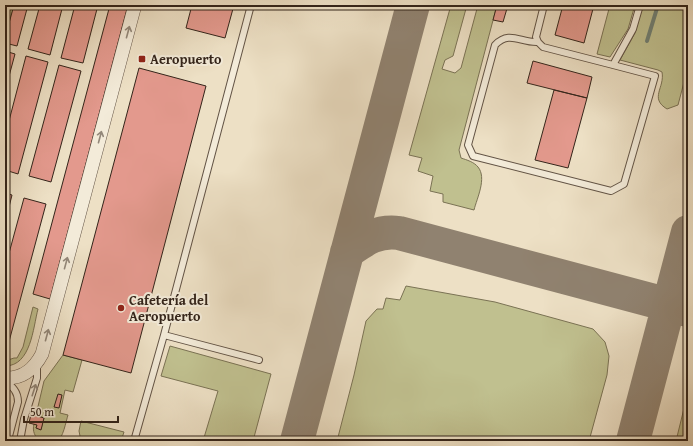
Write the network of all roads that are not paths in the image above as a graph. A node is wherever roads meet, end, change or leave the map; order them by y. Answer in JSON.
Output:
{"nodes":[{"id":1,"x":135,"y":5,"type":"edge"},
{"id":2,"x":251,"y":5,"type":"edge"},
{"id":3,"x":544,"y":5,"type":"edge"},
{"id":4,"x":640,"y":5,"type":"edge"},
{"id":5,"x":538,"y":42,"type":"junction"},
{"id":6,"x":613,"y":65,"type":"junction"},
{"id":7,"x":164,"y":335,"type":"junction"},
{"id":8,"x":259,"y":360,"type":"dead end"},
{"id":9,"x":37,"y":363,"type":"junction"},
{"id":10,"x":5,"y":379,"type":"edge"},
{"id":11,"x":8,"y":440,"type":"edge"},
{"id":12,"x":20,"y":441,"type":"edge"},
{"id":13,"x":134,"y":441,"type":"edge"}],
"edges":[{"from":9,"to":1,"type":"street","one_way":true},
{"from":2,"to":7,"type":"lane"},
{"from":3,"to":5,"type":"lane"},
{"from":4,"to":6,"type":"lane"},
{"from":5,"to":6,"type":"lane"},
{"from":5,"to":6,"type":"lane"},
{"from":7,"to":8,"type":"lane"},
{"from":7,"to":13,"type":"lane"},
{"from":9,"to":10,"type":"street"},
{"from":12,"to":9,"type":"lane","one_way":true},
{"from":10,"to":11,"type":"lane"}]}
